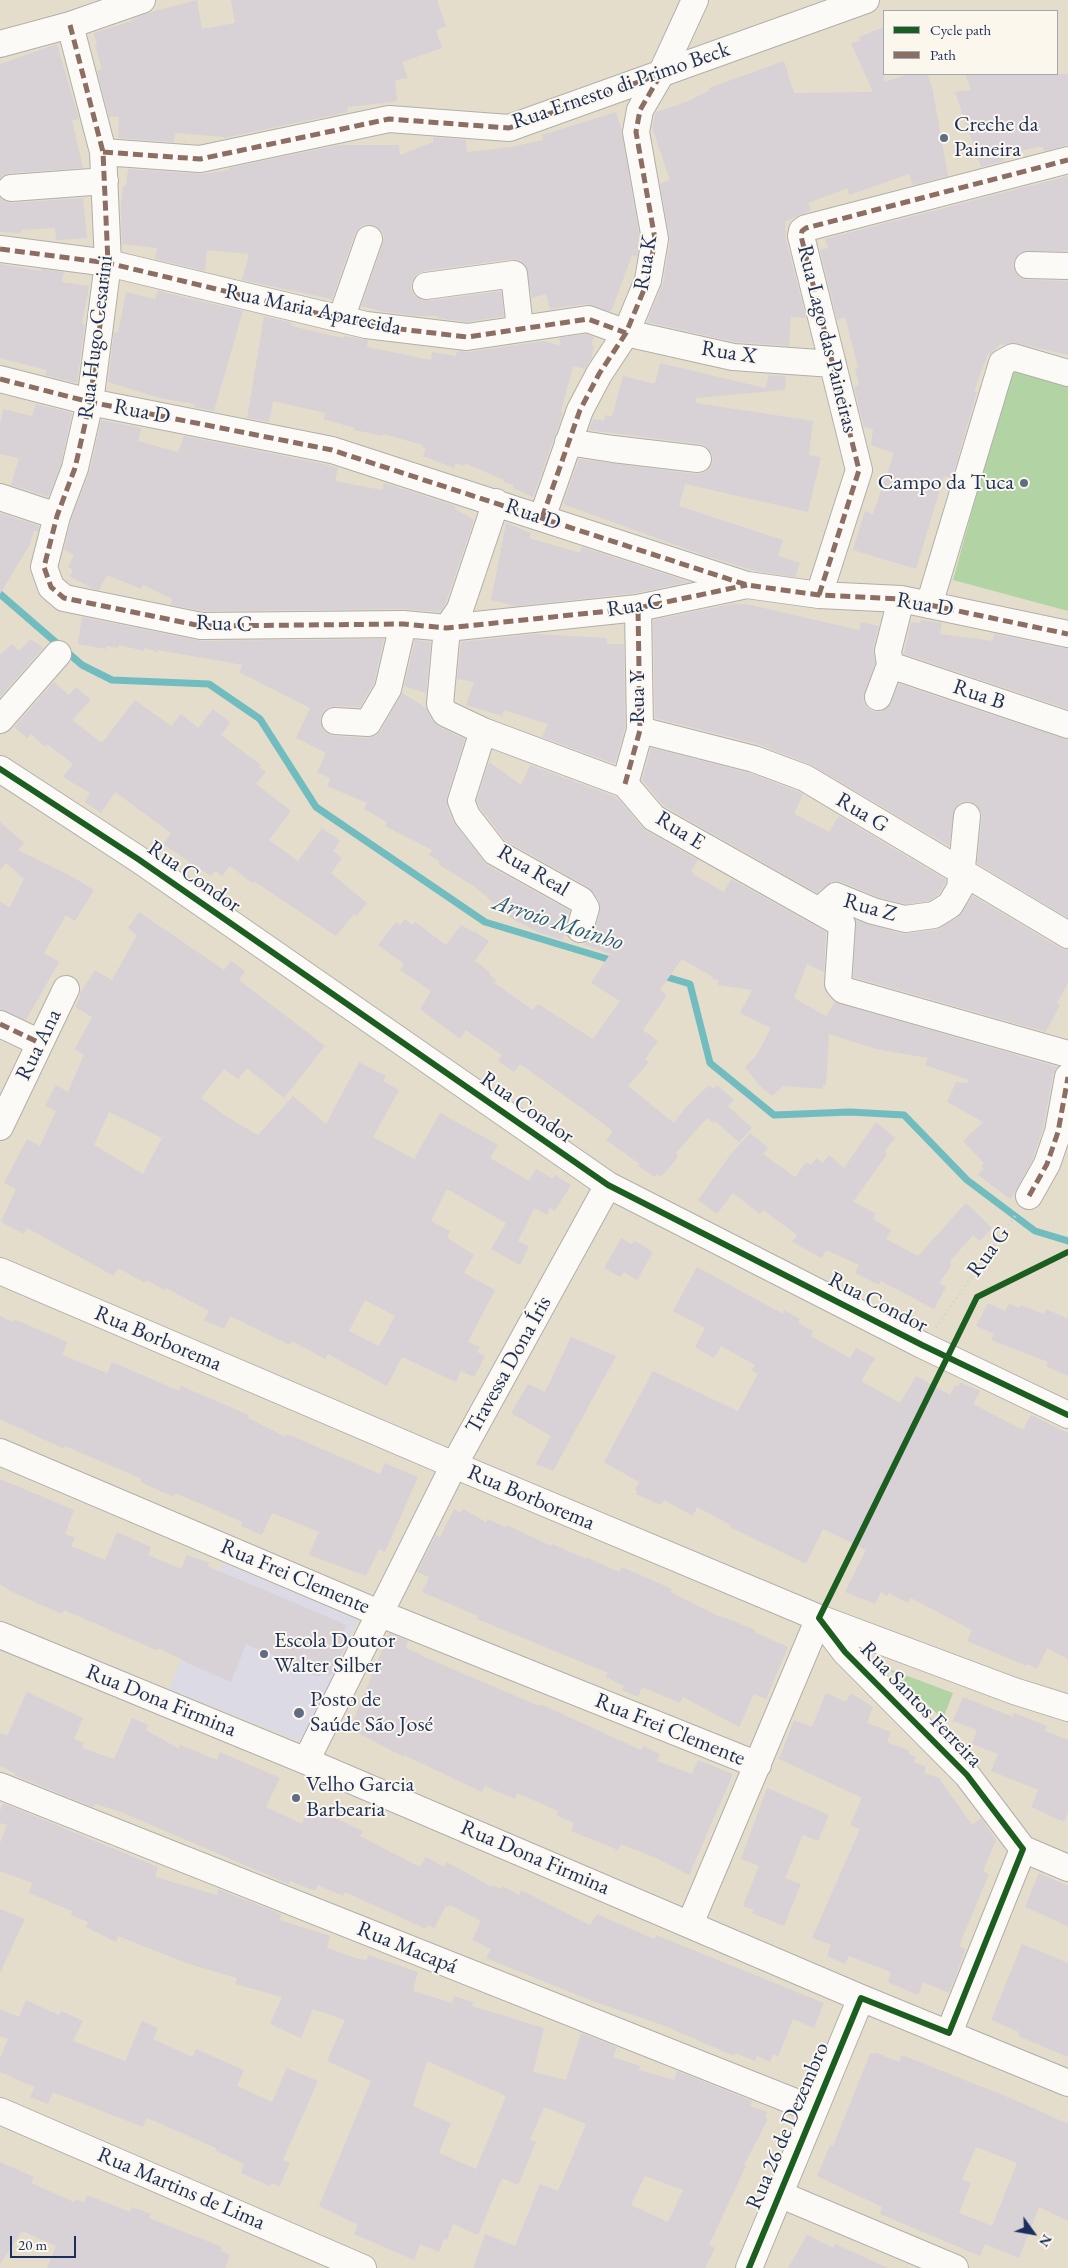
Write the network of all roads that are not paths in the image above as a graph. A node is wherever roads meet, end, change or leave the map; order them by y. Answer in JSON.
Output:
{"nodes":[{"id":1,"x":142,"y":0,"type":"edge"},
{"id":2,"x":695,"y":0,"type":"edge"},
{"id":3,"x":866,"y":0,"type":"edge"},
{"id":4,"x":70,"y":24,"type":"junction"},
{"id":5,"x":0,"y":44,"type":"edge"},
{"id":6,"x":661,"y":74,"type":"junction"},
{"id":7,"x":103,"y":152,"type":"junction"},
{"id":8,"x":1068,"y":160,"type":"edge"},
{"id":9,"x":105,"y":182,"type":"junction"},
{"id":10,"x":11,"y":188,"type":"dead end"},
{"id":11,"x":369,"y":239,"type":"dead end"},
{"id":12,"x":0,"y":249,"type":"edge"},
{"id":13,"x":108,"y":263,"type":"junction"},
{"id":14,"x":1028,"y":265,"type":"dead end"},
{"id":15,"x":1068,"y":266,"type":"edge"},
{"id":16,"x":426,"y":286,"type":"dead end"},
{"id":17,"x":342,"y":319,"type":"junction"},
{"id":18,"x":520,"y":329,"type":"junction"},
{"id":19,"x":626,"y":333,"type":"junction"},
{"id":20,"x":833,"y":364,"type":"junction"},
{"id":21,"x":1068,"y":373,"type":"edge"},
{"id":22,"x":0,"y":379,"type":"edge"},
{"id":23,"x":90,"y":402,"type":"junction"},
{"id":24,"x":568,"y":442,"type":"junction"},
{"id":25,"x":698,"y":460,"type":"dead end"},
{"id":26,"x":0,"y":497,"type":"edge"},
{"id":27,"x":496,"y":502,"type":"junction"},
{"id":28,"x":57,"y":516,"type":"junction"},
{"id":29,"x":542,"y":518,"type":"junction"},
{"id":30,"x":747,"y":585,"type":"junction"},
{"id":31,"x":51,"y":587,"type":"joint"},
{"id":32,"x":819,"y":595,"type":"junction"},
{"id":33,"x":901,"y":599,"type":"junction"},
{"id":34,"x":929,"y":605,"type":"junction"},
{"id":35,"x":638,"y":608,"type":"junction"},
{"id":36,"x":403,"y":624,"type":"junction"},
{"id":37,"x":447,"y":628,"type":"junction"},
{"id":38,"x":1068,"y":634,"type":"edge"},
{"id":39,"x":58,"y":654,"type":"dead end"},
{"id":40,"x":890,"y":665,"type":"junction"},
{"id":41,"x":878,"y":697,"type":"dead end"},
{"id":42,"x":0,"y":720,"type":"edge"},
{"id":43,"x":334,"y":721,"type":"dead end"},
{"id":44,"x":1068,"y":725,"type":"edge"},
{"id":45,"x":640,"y":730,"type":"junction"},
{"id":46,"x":483,"y":731,"type":"junction"},
{"id":47,"x":0,"y":769,"type":"edge"},
{"id":48,"x":625,"y":784,"type":"junction"},
{"id":49,"x":967,"y":816,"type":"dead end"},
{"id":50,"x":960,"y":872,"type":"junction"},
{"id":51,"x":819,"y":911,"type":"junction"},
{"id":52,"x":580,"y":929,"type":"dead end"},
{"id":53,"x":1068,"y":935,"type":"edge"},
{"id":54,"x":66,"y":989,"type":"dead end"},
{"id":55,"x":0,"y":1024,"type":"edge"},
{"id":56,"x":40,"y":1043,"type":"junction"},
{"id":57,"x":1068,"y":1054,"type":"edge"},
{"id":58,"x":1068,"y":1077,"type":"edge"},
{"id":59,"x":0,"y":1127,"type":"edge"},
{"id":60,"x":608,"y":1185,"type":"junction"},
{"id":61,"x":1029,"y":1196,"type":"road end"},
{"id":62,"x":0,"y":1271,"type":"edge"},
{"id":63,"x":1068,"y":1415,"type":"edge"},
{"id":64,"x":0,"y":1452,"type":"edge"},
{"id":65,"x":454,"y":1466,"type":"junction"},
{"id":66,"x":381,"y":1614,"type":"junction"},
{"id":67,"x":818,"y":1618,"type":"junction"},
{"id":68,"x":0,"y":1635,"type":"edge"},
{"id":69,"x":1068,"y":1708,"type":"edge"},
{"id":70,"x":306,"y":1761,"type":"junction"},
{"id":71,"x":758,"y":1765,"type":"junction"},
{"id":72,"x":0,"y":1786,"type":"edge"},
{"id":73,"x":1024,"y":1849,"type":"junction"},
{"id":74,"x":1068,"y":1868,"type":"edge"},
{"id":75,"x":690,"y":1924,"type":"junction"},
{"id":76,"x":861,"y":1998,"type":"junction"},
{"id":77,"x":949,"y":2034,"type":"junction"},
{"id":78,"x":1068,"y":2083,"type":"edge"},
{"id":79,"x":813,"y":2109,"type":"junction"},
{"id":80,"x":0,"y":2111,"type":"edge"},
{"id":81,"x":779,"y":2194,"type":"junction"},
{"id":82,"x":362,"y":2268,"type":"edge"},
{"id":83,"x":749,"y":2268,"type":"edge"},
{"id":84,"x":956,"y":2268,"type":"edge"}],
"edges":[{"from":1,"to":4,"type":"street"},
{"from":2,"to":6,"type":"street","name":"Rua K"},
{"from":3,"to":6,"type":"street","name":"Rua Ernesto di Primo Beck"},
{"from":4,"to":5,"type":"street"},
{"from":4,"to":7,"type":"street","name":"Rua Hugo Cesarini"},
{"from":6,"to":7,"type":"street","name":"Rua Ernesto di Primo Beck"},
{"from":6,"to":19,"type":"street","name":"Rua K"},
{"from":7,"to":9,"type":"street","name":"Rua Hugo Cesarini"},
{"from":8,"to":20,"type":"street","name":"Rua Lago das Paineiras"},
{"from":9,"to":10,"type":"street"},
{"from":9,"to":13,"type":"street","name":"Rua Hugo Cesarini"},
{"from":11,"to":17,"type":"street"},
{"from":12,"to":13,"type":"street","name":"Rua Maria Aparecida"},
{"from":13,"to":17,"type":"street","name":"Rua Maria Aparecida"},
{"from":13,"to":23,"type":"street","name":"Rua Hugo Cesarini"},
{"from":14,"to":15,"type":"street"},
{"from":16,"to":18,"type":"street"},
{"from":17,"to":18,"type":"street","name":"Rua Maria Aparecida"},
{"from":18,"to":19,"type":"street","name":"Rua Maria Aparecida"},
{"from":19,"to":20,"type":"street","name":"Rua X"},
{"from":19,"to":24,"type":"street","name":"Rua K"},
{"from":20,"to":32,"type":"street","name":"Rua Lago das Paineiras"},
{"from":21,"to":34,"type":"street"},
{"from":22,"to":23,"type":"street","name":"Rua D"},
{"from":23,"to":27,"type":"street","name":"Rua D"},
{"from":23,"to":28,"type":"street","name":"Rua Hugo Cesarini"},
{"from":24,"to":25,"type":"street"},
{"from":24,"to":29,"type":"street","name":"Rua K"},
{"from":26,"to":28,"type":"street"},
{"from":27,"to":29,"type":"street","name":"Rua D"},
{"from":27,"to":37,"type":"street","name":"Rua E"},
{"from":28,"to":31,"type":"street","name":"Rua Hugo Cesarini"},
{"from":29,"to":30,"type":"street","name":"Rua D"},
{"from":30,"to":32,"type":"street","name":"Rua D"},
{"from":30,"to":35,"type":"street","name":"Rua C"},
{"from":31,"to":36,"type":"street","name":"Rua C"},
{"from":32,"to":33,"type":"street","name":"Rua D"},
{"from":33,"to":34,"type":"street","name":"Rua D"},
{"from":33,"to":40,"type":"street"},
{"from":34,"to":38,"type":"street","name":"Rua D"},
{"from":35,"to":37,"type":"street","name":"Rua C"},
{"from":35,"to":45,"type":"street","name":"Rua Y"},
{"from":36,"to":37,"type":"street","name":"Rua C"},
{"from":36,"to":43,"type":"street"},
{"from":37,"to":46,"type":"street","name":"Rua E"},
{"from":39,"to":42,"type":"street"},
{"from":40,"to":41,"type":"street"},
{"from":40,"to":44,"type":"street","name":"Rua B"},
{"from":45,"to":48,"type":"street","name":"Rua Y"},
{"from":45,"to":50,"type":"street","name":"Rua G"},
{"from":46,"to":48,"type":"street","name":"Rua E"},
{"from":46,"to":52,"type":"street","name":"Rua Real"},
{"from":47,"to":60,"type":"street","name":"Rua Condor"},
{"from":48,"to":51,"type":"street","name":"Rua E"},
{"from":49,"to":50,"type":"street","name":"Rua Z"},
{"from":50,"to":51,"type":"street","name":"Rua Z"},
{"from":50,"to":53,"type":"street","name":"Rua G"},
{"from":51,"to":57,"type":"street","name":"Rua E"},
{"from":54,"to":56,"type":"street","name":"Rua Ana"},
{"from":55,"to":56,"type":"street"},
{"from":56,"to":59,"type":"street","name":"Rua Ana"},
{"from":58,"to":61,"type":"street"},
{"from":60,"to":63,"type":"street","name":"Rua Condor"},
{"from":60,"to":65,"type":"street","name":"Travessa Dona Íris"},
{"from":62,"to":65,"type":"street","name":"Rua Borborema"},
{"from":64,"to":66,"type":"street","name":"Rua Frei Clemente"},
{"from":65,"to":66,"type":"street","name":"Travessa Dona Íris"},
{"from":65,"to":67,"type":"street","name":"Rua Borborema"},
{"from":66,"to":70,"type":"street","name":"Travessa Dona Íris"},
{"from":66,"to":71,"type":"street","name":"Rua Frei Clemente"},
{"from":67,"to":69,"type":"street","name":"Rua Borborema"},
{"from":67,"to":71,"type":"street"},
{"from":67,"to":73,"type":"street","name":"Rua Santos Ferreira"},
{"from":68,"to":70,"type":"street","name":"Rua Dona Firmina"},
{"from":70,"to":75,"type":"street","name":"Rua Dona Firmina"},
{"from":71,"to":75,"type":"street"},
{"from":72,"to":79,"type":"street","name":"Rua Macapá"},
{"from":73,"to":74,"type":"street"},
{"from":73,"to":77,"type":"street"},
{"from":75,"to":76,"type":"street","name":"Rua Dona Firmina"},
{"from":76,"to":77,"type":"street","name":"Rua Dona Firmina"},
{"from":76,"to":79,"type":"street","name":"Rua 26 de Dezembro"},
{"from":77,"to":78,"type":"street","name":"Rua Dona Firmina"},
{"from":79,"to":81,"type":"street","name":"Rua 26 de Dezembro"},
{"from":80,"to":82,"type":"street","name":"Rua Martins de Lima"},
{"from":81,"to":83,"type":"street","name":"Rua 26 de Dezembro"},
{"from":81,"to":84,"type":"street"}]}
